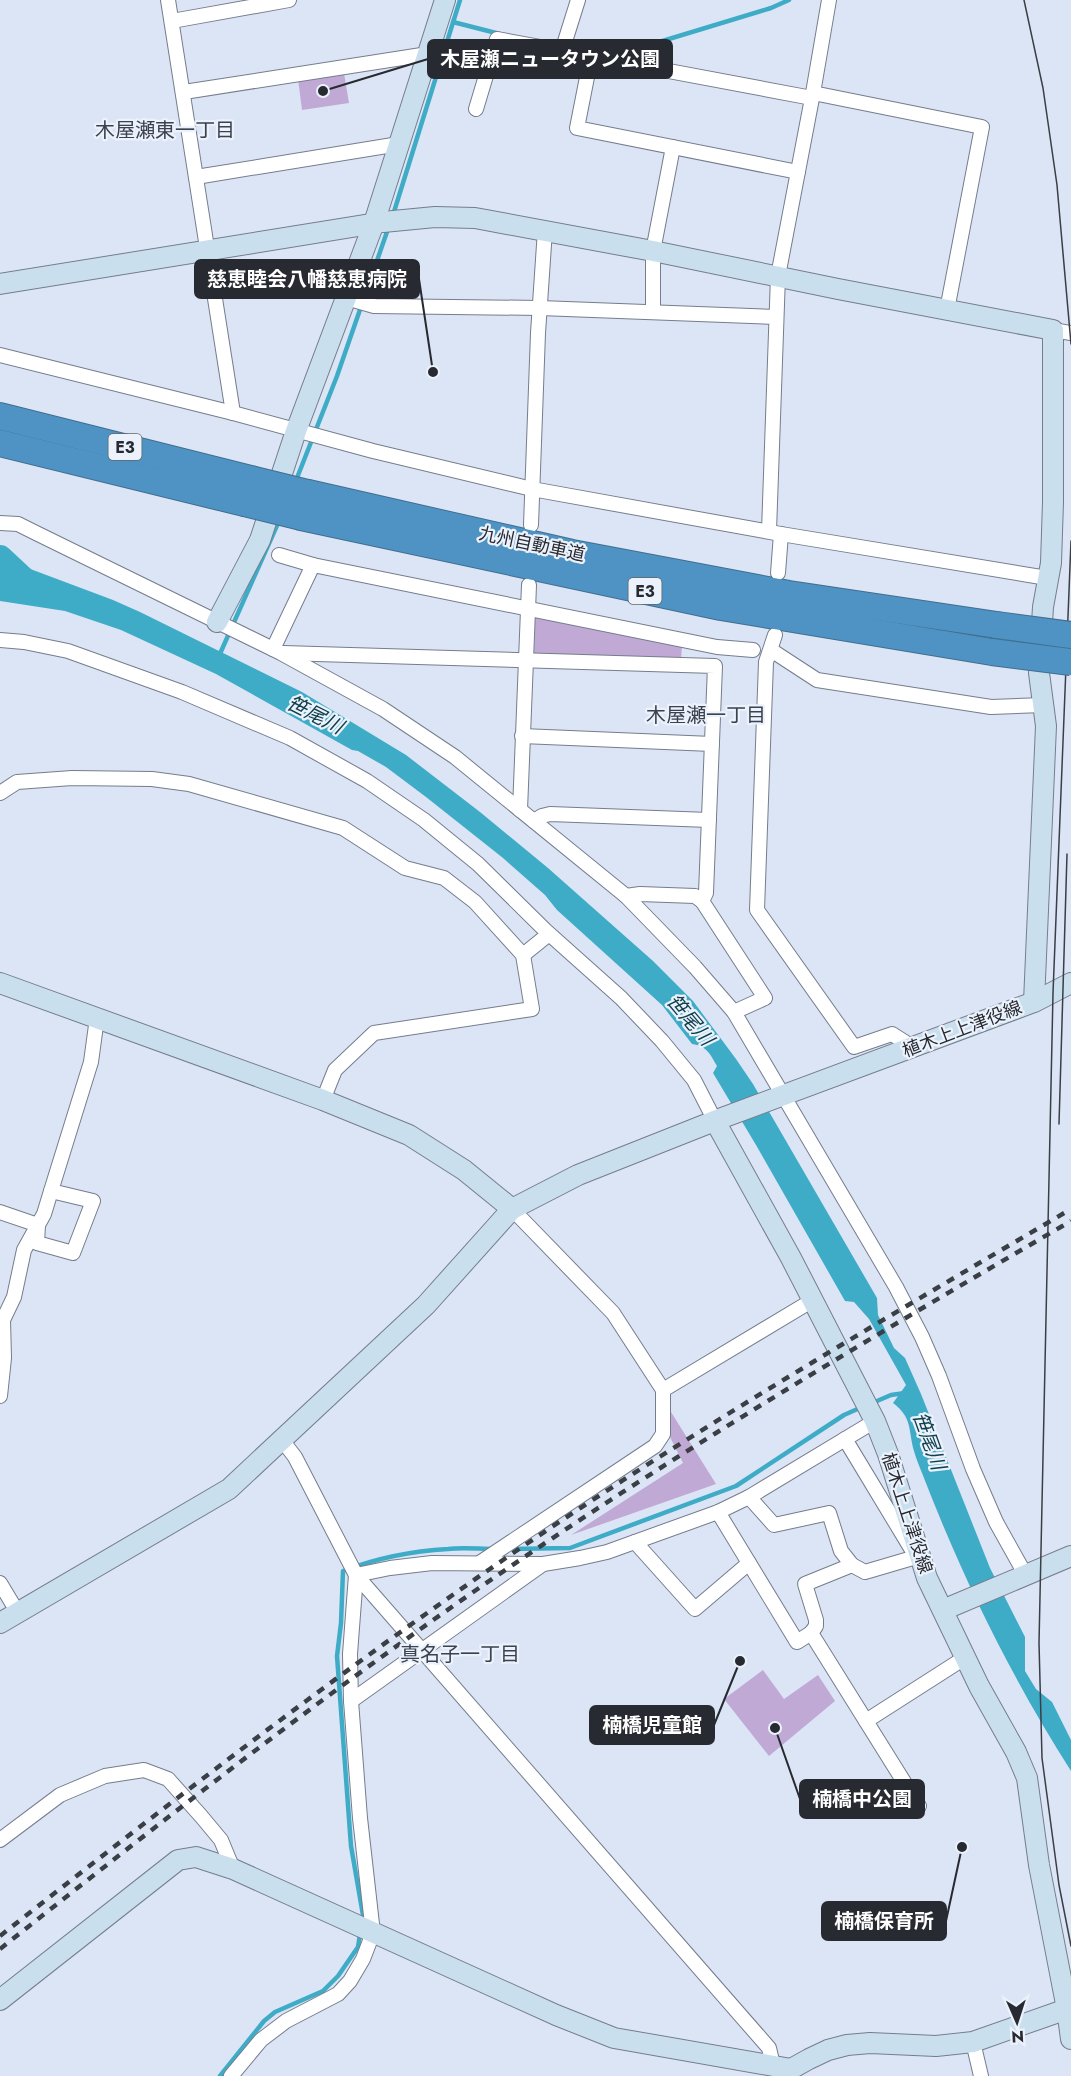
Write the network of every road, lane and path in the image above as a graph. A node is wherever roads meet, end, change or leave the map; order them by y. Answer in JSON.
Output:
{"nodes":[{"id":1,"x":168,"y":0,"type":"edge"},
{"id":2,"x":289,"y":0,"type":"edge"},
{"id":3,"x":445,"y":0,"type":"edge"},
{"id":4,"x":578,"y":0,"type":"edge"},
{"id":5,"x":829,"y":0,"type":"edge"},
{"id":6,"x":172,"y":21,"type":"junction"},
{"id":7,"x":562,"y":51,"type":"junction"},
{"id":8,"x":428,"y":54,"type":"junction"},
{"id":9,"x":591,"y":57,"type":"junction"},
{"id":10,"x":184,"y":92,"type":"junction"},
{"id":11,"x":812,"y":95,"type":"junction"},
{"id":12,"x":476,"y":109,"type":"dead end"},
{"id":13,"x":399,"y":144,"type":"junction"},
{"id":14,"x":673,"y":147,"type":"junction"},
{"id":15,"x":798,"y":172,"type":"junction"},
{"id":16,"x":196,"y":177,"type":"junction"},
{"id":17,"x":379,"y":223,"type":"junction"},
{"id":18,"x":545,"y":230,"type":"junction"},
{"id":19,"x":207,"y":250,"type":"junction"},
{"id":20,"x":653,"y":250,"type":"junction"},
{"id":21,"x":778,"y":276,"type":"junction"},
{"id":22,"x":0,"y":285,"type":"edge"},
{"id":23,"x":352,"y":299,"type":"junction"},
{"id":24,"x":540,"y":308,"type":"junction"},
{"id":25,"x":947,"y":310,"type":"junction"},
{"id":26,"x":653,"y":312,"type":"junction"},
{"id":27,"x":776,"y":317,"type":"junction"},
{"id":28,"x":1062,"y":332,"type":"edge"},
{"id":29,"x":0,"y":355,"type":"edge"},
{"id":30,"x":233,"y":413,"type":"junction"},
{"id":31,"x":0,"y":416,"type":"edge"},
{"id":32,"x":302,"y":433,"type":"junction"},
{"id":33,"x":0,"y":443,"type":"edge"},
{"id":34,"x":532,"y":489,"type":"junction"},
{"id":35,"x":248,"y":491,"type":"junction"},
{"id":36,"x":305,"y":505,"type":"junction"},
{"id":37,"x":0,"y":523,"type":"edge"},
{"id":38,"x":531,"y":525,"type":"dead end"},
{"id":39,"x":775,"y":532,"type":"junction"},
{"id":40,"x":279,"y":555,"type":"dead end"},
{"id":41,"x":313,"y":565,"type":"junction"},
{"id":42,"x":778,"y":573,"type":"dead end"},
{"id":43,"x":1047,"y":578,"type":"junction"},
{"id":44,"x":529,"y":585,"type":"dead end"},
{"id":45,"x":528,"y":608,"type":"junction"},
{"id":46,"x":228,"y":628,"type":"junction"},
{"id":47,"x":775,"y":635,"type":"dead end"},
{"id":48,"x":1071,"y":635,"type":"edge"},
{"id":49,"x":0,"y":640,"type":"edge"},
{"id":50,"x":717,"y":647,"type":"junction"},
{"id":51,"x":753,"y":650,"type":"dead end"},
{"id":52,"x":771,"y":650,"type":"junction"},
{"id":53,"x":277,"y":651,"type":"junction"},
{"id":54,"x":525,"y":661,"type":"junction"},
{"id":55,"x":1071,"y":662,"type":"edge"},
{"id":56,"x":716,"y":666,"type":"junction"},
{"id":57,"x":1043,"y":705,"type":"junction"},
{"id":58,"x":522,"y":736,"type":"junction"},
{"id":59,"x":712,"y":744,"type":"junction"},
{"id":60,"x":0,"y":793,"type":"edge"},
{"id":61,"x":520,"y":810,"type":"junction"},
{"id":62,"x":709,"y":820,"type":"junction"},
{"id":63,"x":534,"y":821,"type":"junction"},
{"id":64,"x":626,"y":896,"type":"junction"},
{"id":65,"x":702,"y":901,"type":"junction"},
{"id":66,"x":549,"y":934,"type":"junction"},
{"id":67,"x":523,"y":955,"type":"junction"},
{"id":68,"x":0,"y":983,"type":"edge"},
{"id":69,"x":1071,"y":983,"type":"edge"},
{"id":70,"x":1034,"y":1002,"type":"junction"},
{"id":71,"x":734,"y":1012,"type":"junction"},
{"id":72,"x":97,"y":1018,"type":"junction"},
{"id":73,"x":914,"y":1048,"type":"junction"},
{"id":74,"x":779,"y":1097,"type":"junction"},
{"id":75,"x":323,"y":1100,"type":"junction"},
{"id":76,"x":718,"y":1119,"type":"junction"},
{"id":77,"x":51,"y":1191,"type":"junction"},
{"id":78,"x":512,"y":1209,"type":"junction"},
{"id":79,"x":0,"y":1212,"type":"edge"},
{"id":80,"x":38,"y":1225,"type":"junction"},
{"id":81,"x":813,"y":1300,"type":"junction"},
{"id":82,"x":2,"y":1320,"type":"edge"},
{"id":83,"x":663,"y":1390,"type":"junction"},
{"id":84,"x":0,"y":1396,"type":"edge"},
{"id":85,"x":875,"y":1421,"type":"junction"},
{"id":86,"x":845,"y":1439,"type":"junction"},
{"id":87,"x":282,"y":1440,"type":"junction"},
{"id":88,"x":749,"y":1497,"type":"junction"},
{"id":89,"x":718,"y":1512,"type":"junction"},
{"id":90,"x":635,"y":1542,"type":"junction"},
{"id":91,"x":1071,"y":1556,"type":"edge"},
{"id":92,"x":481,"y":1562,"type":"junction"},
{"id":93,"x":749,"y":1563,"type":"junction"},
{"id":94,"x":543,"y":1564,"type":"junction"},
{"id":95,"x":920,"y":1564,"type":"junction"},
{"id":96,"x":852,"y":1565,"type":"junction"},
{"id":97,"x":356,"y":1575,"type":"junction"},
{"id":98,"x":1022,"y":1576,"type":"junction"},
{"id":99,"x":0,"y":1583,"type":"edge"},
{"id":100,"x":949,"y":1607,"type":"junction"},
{"id":101,"x":18,"y":1613,"type":"junction"},
{"id":102,"x":0,"y":1623,"type":"edge"},
{"id":103,"x":811,"y":1633,"type":"junction"},
{"id":104,"x":421,"y":1651,"type":"junction"},
{"id":105,"x":966,"y":1657,"type":"junction"},
{"id":106,"x":351,"y":1701,"type":"junction"},
{"id":107,"x":866,"y":1721,"type":"junction"},
{"id":108,"x":919,"y":1806,"type":"dead end"},
{"id":109,"x":0,"y":1840,"type":"edge"},
{"id":110,"x":233,"y":1869,"type":"junction"},
{"id":111,"x":373,"y":1933,"type":"junction"},
{"id":112,"x":1,"y":2000,"type":"edge"},
{"id":113,"x":1069,"y":2008,"type":"edge"},
{"id":114,"x":1071,"y":2039,"type":"edge"},
{"id":115,"x":973,"y":2042,"type":"junction"},
{"id":116,"x":784,"y":2070,"type":"edge"},
{"id":117,"x":231,"y":2076,"type":"edge"},
{"id":118,"x":981,"y":2076,"type":"edge"}],
"edges":[{"from":1,"to":6,"type":"street"},
{"from":2,"to":6,"type":"street"},
{"from":3,"to":8,"type":"street"},
{"from":4,"to":7,"type":"street"},
{"from":5,"to":11,"type":"street"},
{"from":6,"to":10,"type":"street"},
{"from":7,"to":9,"type":"street"},
{"from":7,"to":12,"type":"street"},
{"from":8,"to":10,"type":"street"},
{"from":8,"to":13,"type":"street"},
{"from":9,"to":11,"type":"street"},
{"from":9,"to":14,"type":"street"},
{"from":10,"to":16,"type":"street"},
{"from":11,"to":15,"type":"street"},
{"from":11,"to":25,"type":"street"},
{"from":13,"to":16,"type":"street"},
{"from":13,"to":17,"type":"street"},
{"from":14,"to":15,"type":"street"},
{"from":14,"to":20,"type":"street"},
{"from":15,"to":21,"type":"street"},
{"from":16,"to":19,"type":"street"},
{"from":17,"to":18,"type":"street"},
{"from":17,"to":19,"type":"street"},
{"from":17,"to":23,"type":"street"},
{"from":18,"to":20,"type":"street"},
{"from":18,"to":24,"type":"street"},
{"from":19,"to":22,"type":"street"},
{"from":19,"to":30,"type":"street"},
{"from":20,"to":21,"type":"street"},
{"from":20,"to":26,"type":"street"},
{"from":21,"to":25,"type":"street"},
{"from":21,"to":27,"type":"street"},
{"from":23,"to":24,"type":"street"},
{"from":23,"to":32,"type":"street"},
{"from":24,"to":26,"type":"street"},
{"from":24,"to":34,"type":"street"},
{"from":25,"to":28,"type":"street"},
{"from":26,"to":27,"type":"street"},
{"from":27,"to":39,"type":"street"},
{"from":28,"to":43,"type":"street"},
{"from":29,"to":30,"type":"street"},
{"from":30,"to":32,"type":"street"},
{"from":31,"to":35,"type":"highway","name":"九州自動車道","number":"E3"},
{"from":32,"to":34,"type":"street"},
{"from":32,"to":46,"type":"street"},
{"from":33,"to":35,"type":"highway","name":"九州自動車道","number":"E3"},
{"from":34,"to":38,"type":"street"},
{"from":34,"to":39,"type":"street"},
{"from":35,"to":36,"type":"highway","name":"九州自動車道","number":"E3","bridge":true},
{"from":36,"to":48,"type":"highway","name":"九州自動車道","number":"E3","bridge":true},
{"from":36,"to":55,"type":"highway","name":"九州自動車道","number":"E3","bridge":true},
{"from":37,"to":46,"type":"street"},
{"from":39,"to":42,"type":"street"},
{"from":39,"to":43,"type":"street"},
{"from":40,"to":41,"type":"street"},
{"from":41,"to":45,"type":"street"},
{"from":41,"to":53,"type":"street"},
{"from":43,"to":57,"type":"street"},
{"from":44,"to":45,"type":"street"},
{"from":45,"to":50,"type":"street"},
{"from":45,"to":54,"type":"street"},
{"from":46,"to":53,"type":"street"},
{"from":47,"to":52,"type":"street"},
{"from":49,"to":66,"type":"street"},
{"from":50,"to":51,"type":"street"},
{"from":50,"to":56,"type":"street"},
{"from":52,"to":57,"type":"street"},
{"from":52,"to":73,"type":"street"},
{"from":53,"to":54,"type":"street"},
{"from":53,"to":61,"type":"street"},
{"from":54,"to":56,"type":"street"},
{"from":54,"to":58,"type":"street"},
{"from":56,"to":59,"type":"street"},
{"from":57,"to":70,"type":"street"},
{"from":58,"to":59,"type":"street"},
{"from":58,"to":61,"type":"street"},
{"from":59,"to":62,"type":"street"},
{"from":60,"to":67,"type":"street"},
{"from":61,"to":63,"type":"street"},
{"from":62,"to":63,"type":"street"},
{"from":62,"to":65,"type":"street"},
{"from":63,"to":64,"type":"street"},
{"from":64,"to":65,"type":"street"},
{"from":64,"to":71,"type":"street"},
{"from":65,"to":71,"type":"street"},
{"from":66,"to":67,"type":"street"},
{"from":66,"to":76,"type":"street"},
{"from":67,"to":75,"type":"street"},
{"from":68,"to":72,"type":"street"},
{"from":69,"to":70,"type":"street","name":"植木上上津役線"},
{"from":70,"to":73,"type":"street","name":"植木上上津役線"},
{"from":71,"to":74,"type":"street"},
{"from":72,"to":75,"type":"street"},
{"from":72,"to":77,"type":"street"},
{"from":73,"to":74,"type":"street","name":"植木上上津役線"},
{"from":74,"to":76,"type":"street","name":"植木上上津役線"},
{"from":74,"to":98,"type":"street"},
{"from":75,"to":78,"type":"street"},
{"from":76,"to":78,"type":"street"},
{"from":76,"to":81,"type":"street","name":"植木上上津役線"},
{"from":77,"to":80,"type":"street"},
{"from":77,"to":80,"type":"street"},
{"from":78,"to":83,"type":"street"},
{"from":78,"to":87,"type":"street"},
{"from":79,"to":80,"type":"street"},
{"from":80,"to":82,"type":"street"},
{"from":81,"to":83,"type":"street"},
{"from":81,"to":85,"type":"street","name":"植木上上津役線"},
{"from":82,"to":84,"type":"street"},
{"from":83,"to":92,"type":"street"},
{"from":85,"to":86,"type":"street"},
{"from":85,"to":95,"type":"street","name":"植木上上津役線"},
{"from":86,"to":88,"type":"street"},
{"from":86,"to":95,"type":"street"},
{"from":87,"to":97,"type":"street"},
{"from":87,"to":101,"type":"street"},
{"from":88,"to":89,"type":"street"},
{"from":88,"to":96,"type":"street"},
{"from":89,"to":90,"type":"street"},
{"from":89,"to":93,"type":"street"},
{"from":90,"to":93,"type":"street"},
{"from":90,"to":94,"type":"street"},
{"from":91,"to":98,"type":"street"},
{"from":92,"to":94,"type":"street"},
{"from":92,"to":97,"type":"street"},
{"from":93,"to":103,"type":"street"},
{"from":94,"to":104,"type":"street"},
{"from":95,"to":96,"type":"street"},
{"from":95,"to":100,"type":"street","name":"植木上上津役線"},
{"from":96,"to":103,"type":"street"},
{"from":97,"to":104,"type":"street"},
{"from":97,"to":106,"type":"street"},
{"from":98,"to":100,"type":"street"},
{"from":99,"to":101,"type":"street"},
{"from":100,"to":105,"type":"street","name":"植木上上津役線"},
{"from":101,"to":102,"type":"street"},
{"from":103,"to":107,"type":"street"},
{"from":104,"to":106,"type":"street"},
{"from":104,"to":116,"type":"street"},
{"from":105,"to":107,"type":"street"},
{"from":105,"to":113,"type":"street","name":"植木上上津役線"},
{"from":106,"to":111,"type":"street"},
{"from":107,"to":108,"type":"street"},
{"from":109,"to":110,"type":"street"},
{"from":110,"to":111,"type":"street"},
{"from":110,"to":112,"type":"street"},
{"from":111,"to":116,"type":"street"},
{"from":111,"to":117,"type":"street"},
{"from":113,"to":114,"type":"street","name":"植木上上津役線"},
{"from":113,"to":115,"type":"street"},
{"from":115,"to":116,"type":"street"},
{"from":115,"to":118,"type":"street"}]}
